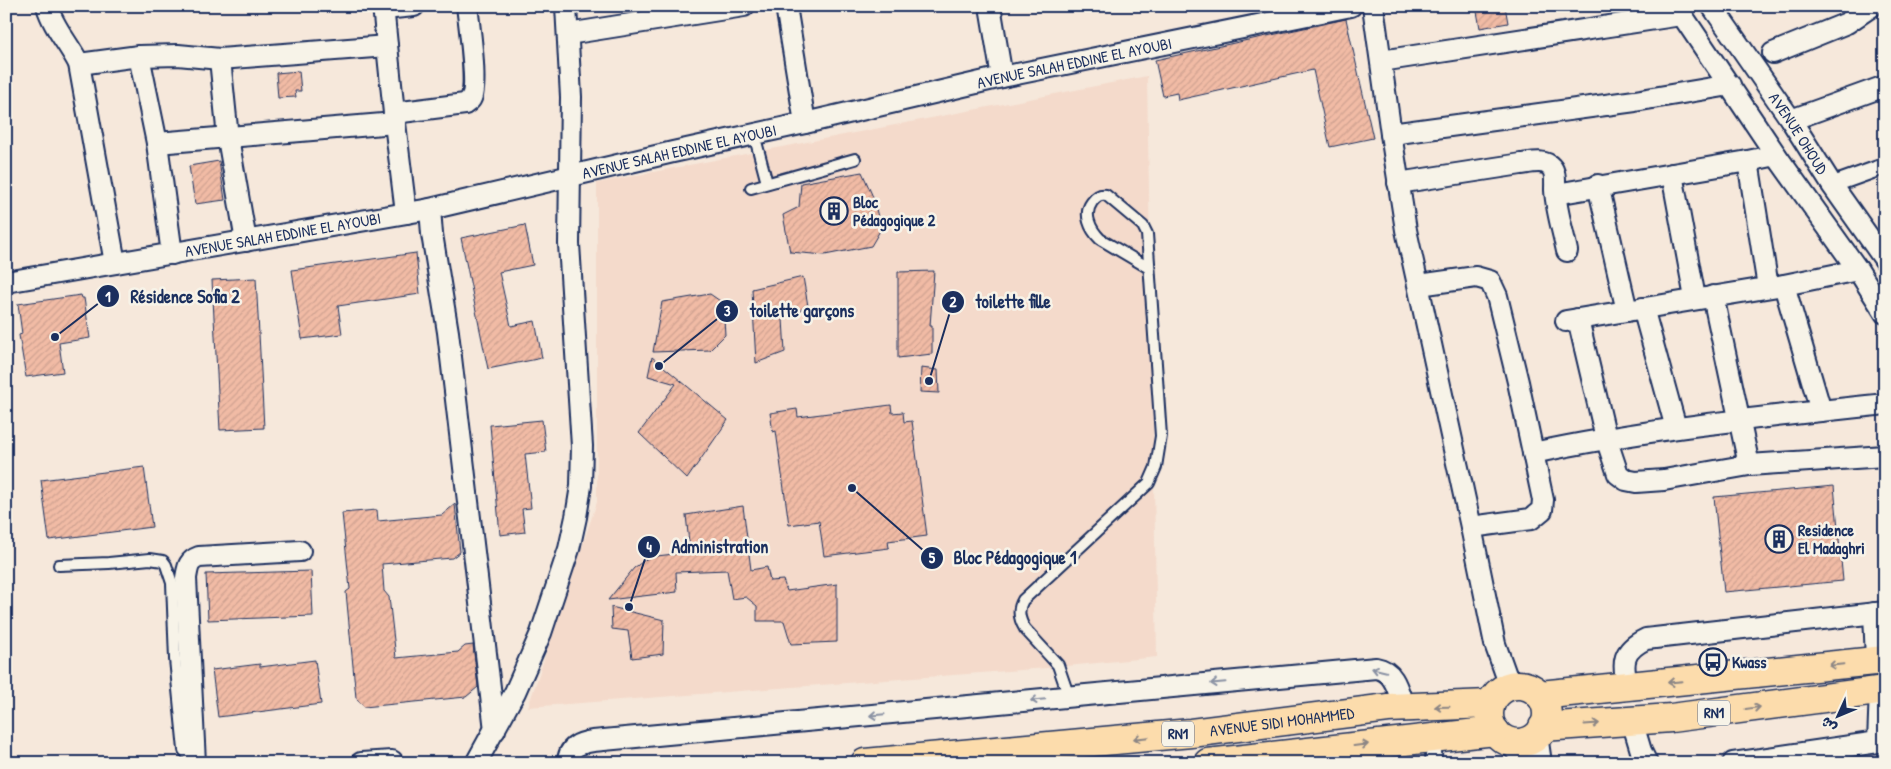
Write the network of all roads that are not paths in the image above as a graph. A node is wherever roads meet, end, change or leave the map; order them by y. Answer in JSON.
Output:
{"nodes":[{"id":1,"x":47,"y":6,"type":"edge"},
{"id":2,"x":414,"y":6,"type":"edge"},
{"id":3,"x":468,"y":6,"type":"edge"},
{"id":4,"x":566,"y":6,"type":"edge"},
{"id":5,"x":744,"y":6,"type":"edge"},
{"id":6,"x":786,"y":6,"type":"edge"},
{"id":7,"x":990,"y":6,"type":"edge"},
{"id":8,"x":1351,"y":6,"type":"edge"},
{"id":9,"x":1373,"y":6,"type":"edge"},
{"id":10,"x":1712,"y":6,"type":"edge"},
{"id":11,"x":1872,"y":6,"type":"edge"},
{"id":12,"x":383,"y":8,"type":"edge"},
{"id":13,"x":1678,"y":11,"type":"edge"},
{"id":14,"x":568,"y":34,"type":"junction"},
{"id":15,"x":387,"y":46,"type":"junction"},
{"id":16,"x":1773,"y":53,"type":"joint"},
{"id":17,"x":139,"y":56,"type":"junction"},
{"id":18,"x":220,"y":59,"type":"junction"},
{"id":19,"x":1381,"y":61,"type":"junction"},
{"id":20,"x":79,"y":64,"type":"junction"},
{"id":21,"x":1752,"y":65,"type":"junction"},
{"id":22,"x":1002,"y":77,"type":"junction"},
{"id":23,"x":1730,"y":85,"type":"junction"},
{"id":24,"x":1885,"y":86,"type":"edge"},
{"id":25,"x":395,"y":118,"type":"junction"},
{"id":26,"x":1791,"y":120,"type":"junction"},
{"id":27,"x":805,"y":123,"type":"junction"},
{"id":28,"x":754,"y":134,"type":"junction"},
{"id":29,"x":1391,"y":134,"type":"junction"},
{"id":30,"x":228,"y":138,"type":"junction"},
{"id":31,"x":157,"y":143,"type":"junction"},
{"id":32,"x":1776,"y":155,"type":"junction"},
{"id":33,"x":855,"y":159,"type":"dead end"},
{"id":34,"x":1748,"y":161,"type":"junction"},
{"id":35,"x":1885,"y":166,"type":"edge"},
{"id":36,"x":1672,"y":174,"type":"junction"},
{"id":37,"x":570,"y":177,"type":"junction"},
{"id":38,"x":1398,"y":182,"type":"junction"},
{"id":39,"x":767,"y":183,"type":"junction"},
{"id":40,"x":1598,"y":185,"type":"junction"},
{"id":41,"x":1832,"y":185,"type":"junction"},
{"id":42,"x":751,"y":188,"type":"dead end"},
{"id":43,"x":1556,"y":194,"type":"junction"},
{"id":44,"x":430,"y":209,"type":"junction"},
{"id":45,"x":406,"y":213,"type":"junction"},
{"id":46,"x":246,"y":241,"type":"junction"},
{"id":47,"x":1567,"y":252,"type":"dead end"},
{"id":48,"x":172,"y":254,"type":"junction"},
{"id":49,"x":1885,"y":260,"type":"edge"},
{"id":50,"x":116,"y":263,"type":"junction"},
{"id":51,"x":1149,"y":268,"type":"junction"},
{"id":52,"x":1858,"y":270,"type":"junction"},
{"id":53,"x":6,"y":282,"type":"edge"},
{"id":54,"x":1419,"y":285,"type":"junction"},
{"id":55,"x":1776,"y":286,"type":"junction"},
{"id":56,"x":1704,"y":297,"type":"junction"},
{"id":57,"x":1635,"y":309,"type":"junction"},
{"id":58,"x":1885,"y":313,"type":"edge"},
{"id":59,"x":1885,"y":404,"type":"edge"},
{"id":60,"x":1822,"y":411,"type":"junction"},
{"id":61,"x":1739,"y":421,"type":"junction"},
{"id":62,"x":1676,"y":428,"type":"junction"},
{"id":63,"x":1606,"y":438,"type":"junction"},
{"id":64,"x":1533,"y":453,"type":"junction"},
{"id":65,"x":1885,"y":456,"type":"edge"},
{"id":66,"x":1748,"y":466,"type":"junction"},
{"id":67,"x":1471,"y":527,"type":"junction"},
{"id":68,"x":300,"y":551,"type":"dead end"},
{"id":69,"x":59,"y":565,"type":"dead end"},
{"id":70,"x":1879,"y":612,"type":"edge"},
{"id":71,"x":1881,"y":660,"type":"edge"},
{"id":72,"x":1510,"y":686,"type":"junction"},
{"id":73,"x":1628,"y":686,"type":"junction"},
{"id":74,"x":1883,"y":690,"type":"edge"},
{"id":75,"x":1540,"y":695,"type":"junction"},
{"id":76,"x":1069,"y":697,"type":"junction"},
{"id":77,"x":1490,"y":704,"type":"junction"},
{"id":78,"x":1404,"y":708,"type":"junction"},
{"id":79,"x":1329,"y":716,"type":"junction"},
{"id":80,"x":1632,"y":721,"type":"junction"},
{"id":81,"x":1248,"y":726,"type":"junction"},
{"id":82,"x":495,"y":730,"type":"junction"},
{"id":83,"x":1540,"y":731,"type":"junction"},
{"id":84,"x":1881,"y":742,"type":"edge"},
{"id":85,"x":1510,"y":745,"type":"edge"},
{"id":86,"x":1434,"y":750,"type":"edge"},
{"id":87,"x":1327,"y":753,"type":"edge"},
{"id":88,"x":1825,"y":756,"type":"edge"},
{"id":89,"x":1255,"y":760,"type":"edge"},
{"id":90,"x":392,"y":761,"type":"dead end"},
{"id":91,"x":195,"y":763,"type":"edge"},
{"id":92,"x":361,"y":763,"type":"edge"},
{"id":93,"x":476,"y":763,"type":"edge"},
{"id":94,"x":568,"y":763,"type":"edge"},
{"id":95,"x":865,"y":763,"type":"edge"},
{"id":96,"x":1208,"y":763,"type":"edge"},
{"id":97,"x":1541,"y":763,"type":"edge"},
{"id":98,"x":1647,"y":763,"type":"edge"},
{"id":99,"x":1733,"y":763,"type":"edge"}],
"edges":[{"from":1,"to":20,"type":"street"},
{"from":2,"to":12,"type":"street"},
{"from":3,"to":25,"type":"street"},
{"from":4,"to":14,"type":"street"},
{"from":5,"to":14,"type":"street"},
{"from":6,"to":27,"type":"street"},
{"from":7,"to":22,"type":"street"},
{"from":8,"to":22,"type":"street","name":"AVENUE SALAH EDDINE EL AYOUBI"},
{"from":9,"to":19,"type":"street"},
{"from":10,"to":21,"type":"street","name":"AVENUE OHOUD"},
{"from":11,"to":16,"type":"street"},
{"from":12,"to":15,"type":"street"},
{"from":13,"to":19,"type":"street"},
{"from":13,"to":23,"type":"street"},
{"from":14,"to":37,"type":"street"},
{"from":15,"to":18,"type":"street"},
{"from":15,"to":25,"type":"street"},
{"from":16,"to":21,"type":"street"},
{"from":17,"to":18,"type":"street"},
{"from":17,"to":20,"type":"street"},
{"from":17,"to":31,"type":"street"},
{"from":18,"to":30,"type":"street"},
{"from":19,"to":29,"type":"street"},
{"from":20,"to":50,"type":"street"},
{"from":21,"to":26,"type":"street","name":"AVENUE OHOUD"},
{"from":22,"to":27,"type":"street","name":"AVENUE SALAH EDDINE EL AYOUBI"},
{"from":23,"to":29,"type":"street"},
{"from":23,"to":32,"type":"street"},
{"from":24,"to":26,"type":"street"},
{"from":25,"to":30,"type":"street"},
{"from":25,"to":45,"type":"street"},
{"from":26,"to":41,"type":"street","name":"AVENUE OHOUD"},
{"from":27,"to":28,"type":"street","name":"AVENUE SALAH EDDINE EL AYOUBI"},
{"from":28,"to":37,"type":"street","name":"AVENUE SALAH EDDINE EL AYOUBI"},
{"from":28,"to":39,"type":"lane"},
{"from":29,"to":38,"type":"street"},
{"from":30,"to":31,"type":"street"},
{"from":30,"to":46,"type":"street"},
{"from":31,"to":48,"type":"street"},
{"from":32,"to":34,"type":"street"},
{"from":32,"to":52,"type":"street"},
{"from":33,"to":39,"type":"lane"},
{"from":34,"to":36,"type":"street"},
{"from":34,"to":55,"type":"street"},
{"from":35,"to":41,"type":"street"},
{"from":36,"to":40,"type":"street"},
{"from":36,"to":56,"type":"street"},
{"from":37,"to":44,"type":"street","name":"AVENUE SALAH EDDINE EL AYOUBI"},
{"from":37,"to":82,"type":"street"},
{"from":38,"to":43,"type":"street"},
{"from":38,"to":54,"type":"street"},
{"from":39,"to":42,"type":"lane"},
{"from":40,"to":43,"type":"street"},
{"from":40,"to":57,"type":"street"},
{"from":41,"to":49,"type":"street","name":"AVENUE OHOUD"},
{"from":43,"to":47,"type":"street"},
{"from":44,"to":45,"type":"street","name":"AVENUE SALAH EDDINE EL AYOUBI"},
{"from":44,"to":82,"type":"street"},
{"from":45,"to":46,"type":"street","name":"AVENUE SALAH EDDINE EL AYOUBI"},
{"from":46,"to":48,"type":"street","name":"AVENUE SALAH EDDINE EL AYOUBI"},
{"from":48,"to":50,"type":"street","name":"AVENUE SALAH EDDINE EL AYOUBI"},
{"from":50,"to":53,"type":"street","name":"AVENUE SALAH EDDINE EL AYOUBI"},
{"from":51,"to":51,"type":"lane"},
{"from":51,"to":76,"type":"lane"},
{"from":52,"to":55,"type":"street"},
{"from":52,"to":58,"type":"street"},
{"from":54,"to":64,"type":"street"},
{"from":54,"to":67,"type":"street"},
{"from":55,"to":56,"type":"street"},
{"from":55,"to":60,"type":"street"},
{"from":56,"to":57,"type":"street"},
{"from":56,"to":61,"type":"street"},
{"from":57,"to":62,"type":"street"},
{"from":57,"to":63,"type":"street"},
{"from":59,"to":60,"type":"street"},
{"from":60,"to":61,"type":"street"},
{"from":61,"to":62,"type":"street"},
{"from":61,"to":66,"type":"street"},
{"from":62,"to":63,"type":"street"},
{"from":63,"to":64,"type":"street"},
{"from":63,"to":66,"type":"street"},
{"from":64,"to":67,"type":"street"},
{"from":65,"to":66,"type":"street"},
{"from":67,"to":72,"type":"street"},
{"from":68,"to":91,"type":"street"},
{"from":69,"to":91,"type":"lane"},
{"from":70,"to":71,"type":"street"},
{"from":70,"to":73,"type":"street"},
{"from":71,"to":73,"type":"main road","number":"RN1","one_way":true},
{"from":72,"to":75,"type":"main road","number":"RN1"},
{"from":72,"to":77,"type":"main road"},
{"from":73,"to":75,"type":"main road","number":"RN1"},
{"from":80,"to":74,"type":"main road","number":"RN1","one_way":true},
{"from":74,"to":84,"type":"street"},
{"from":75,"to":83,"type":"main road"},
{"from":78,"to":76,"type":"street","one_way":true},
{"from":76,"to":94,"type":"street","one_way":true},
{"from":77,"to":78,"type":"main road","name":"AVENUE SIDI MOHAMMED","number":"RN1","one_way":true},
{"from":77,"to":85,"type":"main road"},
{"from":78,"to":79,"type":"main road","name":"AVENUE SIDI MOHAMMED","number":"RN1"},
{"from":79,"to":81,"type":"main road","name":"AVENUE SIDI MOHAMMED","number":"RN1"},
{"from":79,"to":87,"type":"main road"},
{"from":83,"to":80,"type":"main road","number":"RN1","one_way":true},
{"from":80,"to":98,"type":"street"},
{"from":81,"to":89,"type":"main road"},
{"from":81,"to":95,"type":"main road","name":"AVENUE SIDI MOHAMMED","number":"RN1","one_way":true},
{"from":82,"to":93,"type":"street"},
{"from":83,"to":85,"type":"main road","number":"RN1"},
{"from":83,"to":97,"type":"street"},
{"from":84,"to":88,"type":"street"},
{"from":85,"to":86,"type":"main road","name":"AVENUE SIDI MOHAMMED","number":"RN1"},
{"from":87,"to":86,"type":"main road","name":"AVENUE SIDI MOHAMMED","number":"RN1","one_way":true},
{"from":87,"to":89,"type":"main road","name":"AVENUE SIDI MOHAMMED","number":"RN1"},
{"from":88,"to":99,"type":"street"},
{"from":89,"to":96,"type":"main road","name":"AVENUE SIDI MOHAMMED","number":"RN1"},
{"from":90,"to":92,"type":"street"}]}
